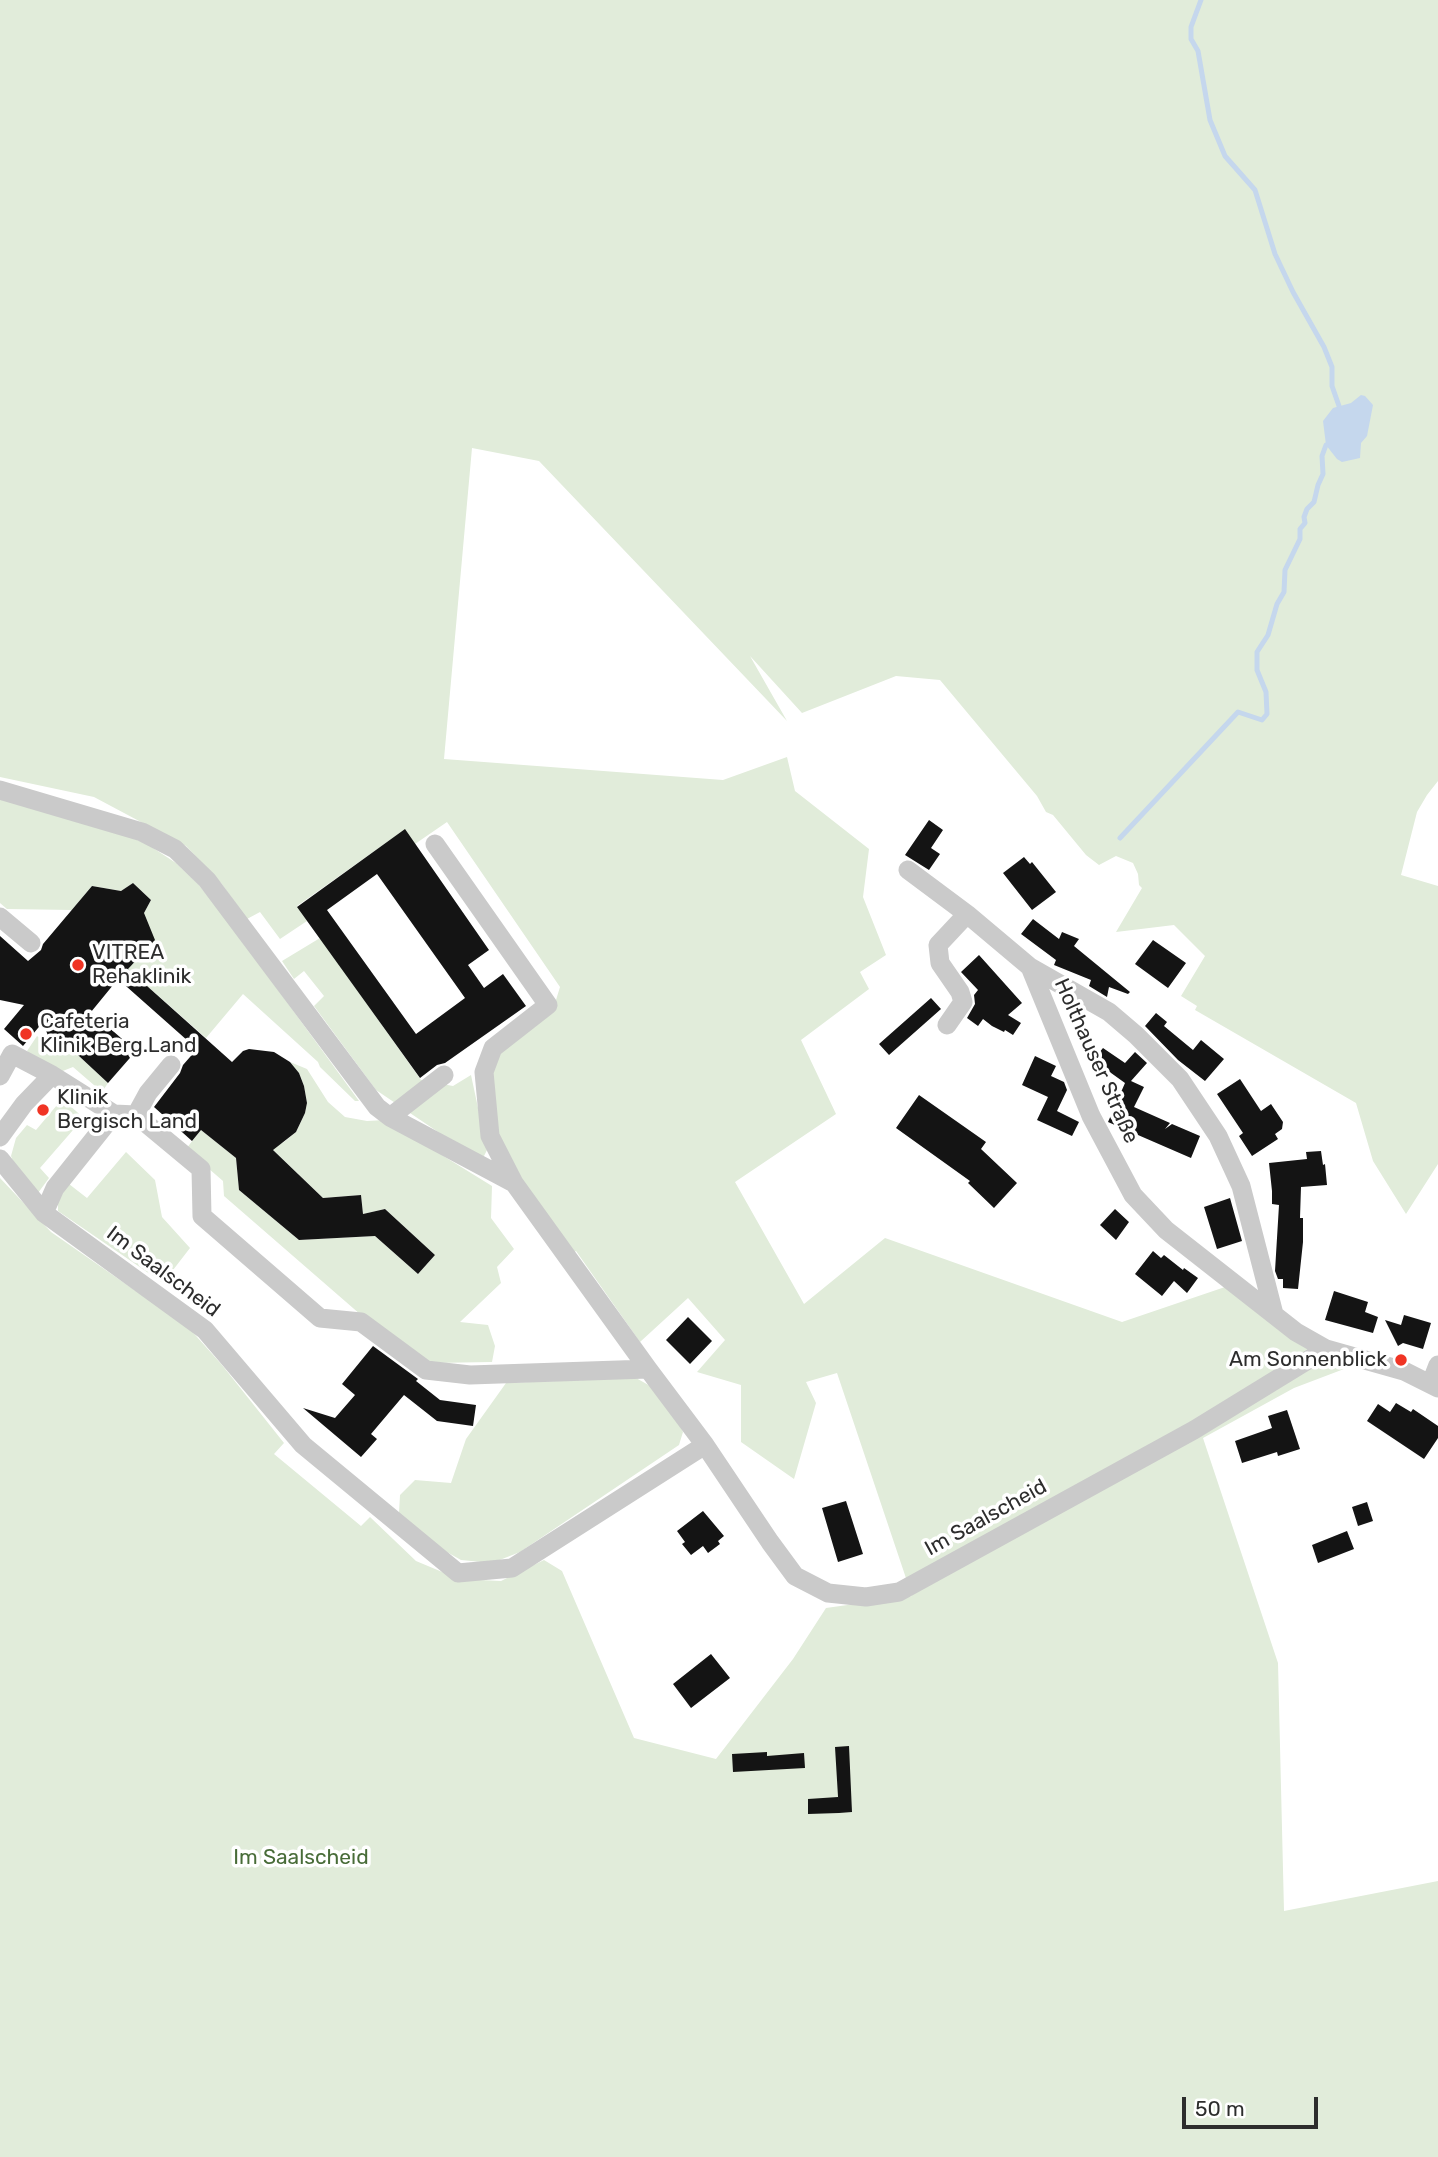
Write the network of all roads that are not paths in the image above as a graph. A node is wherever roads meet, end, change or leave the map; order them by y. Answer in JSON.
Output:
{"nodes":[{"id":1,"x":0,"y":790,"type":"edge"},
{"id":2,"x":435,"y":844,"type":"dead end"},
{"id":3,"x":908,"y":870,"type":"dead end"},
{"id":4,"x":967,"y":914,"type":"junction"},
{"id":5,"x":0,"y":917,"type":"edge"},
{"id":6,"x":31,"y":943,"type":"dead end"},
{"id":7,"x":1030,"y":967,"type":"junction"},
{"id":8,"x":947,"y":1025,"type":"dead end"},
{"id":9,"x":171,"y":1065,"type":"dead end"},
{"id":10,"x":52,"y":1075,"type":"junction"},
{"id":11,"x":444,"y":1075,"type":"dead end"},
{"id":12,"x":0,"y":1076,"type":"edge"},
{"id":13,"x":114,"y":1114,"type":"junction"},
{"id":14,"x":136,"y":1115,"type":"junction"},
{"id":15,"x":390,"y":1116,"type":"junction"},
{"id":16,"x":0,"y":1137,"type":"edge"},
{"id":17,"x":0,"y":1159,"type":"edge"},
{"id":18,"x":514,"y":1183,"type":"junction"},
{"id":19,"x":44,"y":1213,"type":"junction"},
{"id":20,"x":1274,"y":1314,"type":"junction"},
{"id":21,"x":1326,"y":1349,"type":"junction"},
{"id":22,"x":648,"y":1369,"type":"junction"},
{"id":23,"x":1436,"y":1379,"type":"edge"},
{"id":24,"x":705,"y":1445,"type":"junction"}],
"edges":[{"from":1,"to":15,"type":"street"},
{"from":2,"to":18,"type":"street","name":"Im Saalscheid"},
{"from":3,"to":4,"type":"street","name":"Holthauser Straße"},
{"from":4,"to":7,"type":"street","name":"Holthauser Straße"},
{"from":4,"to":8,"type":"street"},
{"from":5,"to":6,"type":"street"},
{"from":7,"to":20,"type":"street","name":"Holthauser Straße"},
{"from":7,"to":20,"type":"street","name":"Holthauser Straße"},
{"from":9,"to":14,"type":"street"},
{"from":10,"to":12,"type":"street"},
{"from":10,"to":13,"type":"street"},
{"from":10,"to":16,"type":"street"},
{"from":11,"to":15,"type":"street"},
{"from":13,"to":14,"type":"street"},
{"from":13,"to":19,"type":"street"},
{"from":14,"to":22,"type":"street"},
{"from":15,"to":18,"type":"street"},
{"from":17,"to":19,"type":"street","name":"Im Saalscheid"},
{"from":18,"to":22,"type":"street","name":"Im Saalscheid"},
{"from":19,"to":24,"type":"street","name":"Im Saalscheid"},
{"from":20,"to":21,"type":"street","name":"Holthauser Straße"},
{"from":21,"to":23,"type":"street","name":"Holthauser Straße"},
{"from":21,"to":24,"type":"street","name":"Im Saalscheid"},
{"from":22,"to":24,"type":"street","name":"Im Saalscheid"}]}
